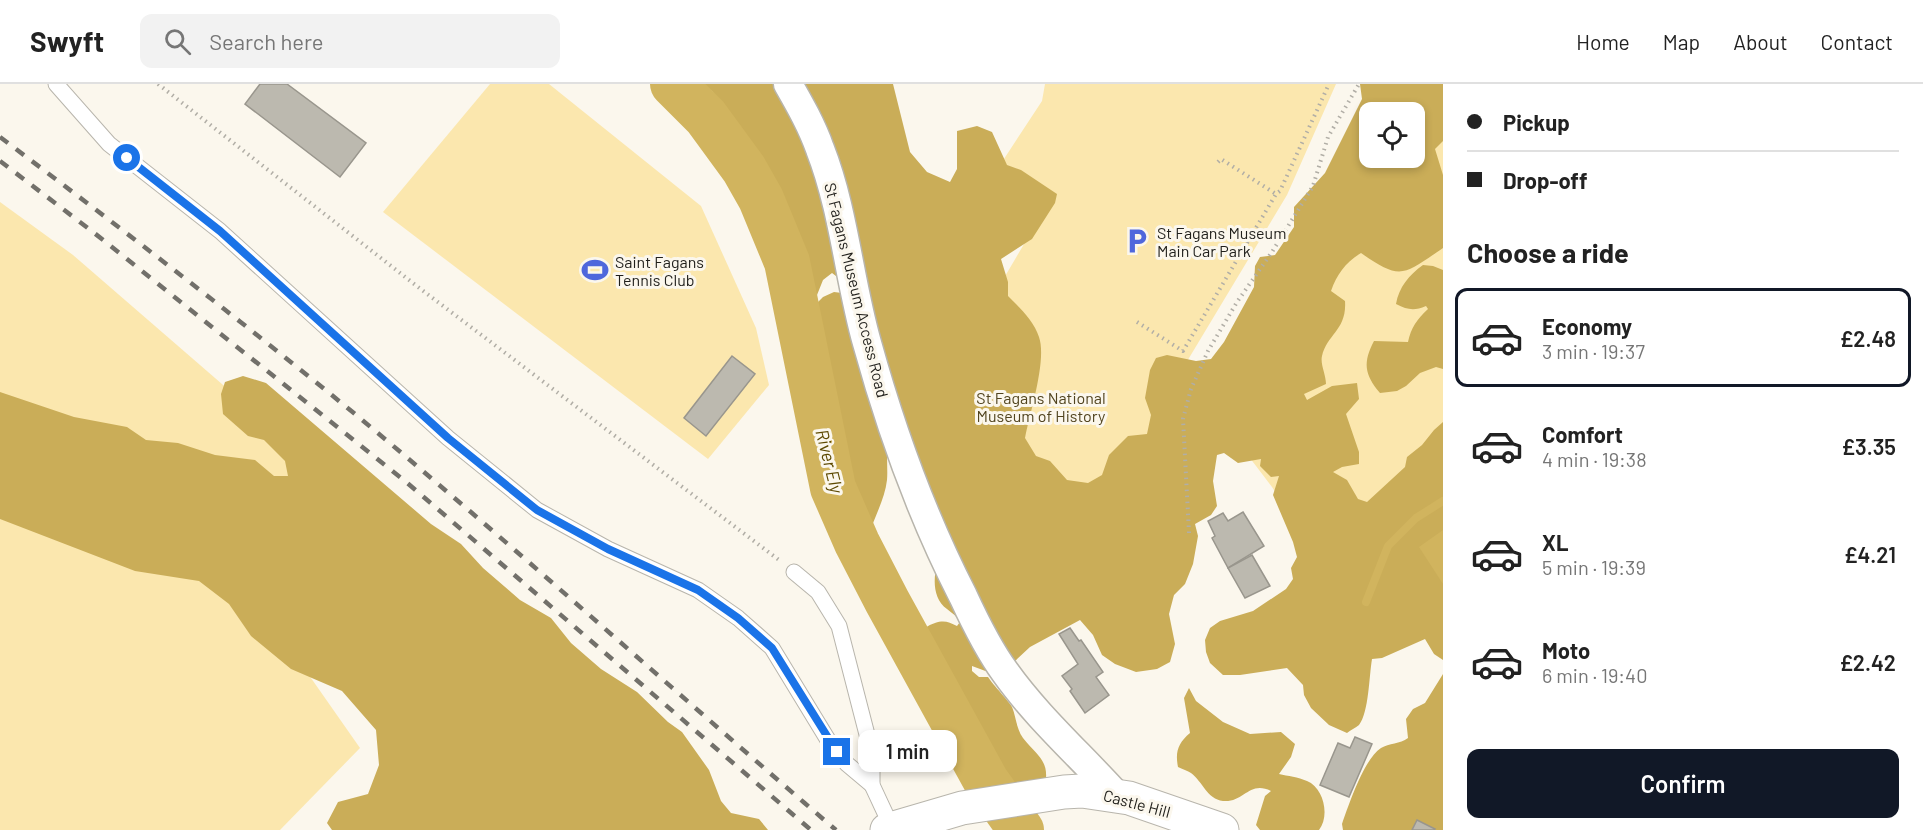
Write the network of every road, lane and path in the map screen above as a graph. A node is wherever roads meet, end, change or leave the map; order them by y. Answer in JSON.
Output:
{"nodes":[{"id":1,"x":56,"y":84,"type":"edge"},
{"id":2,"x":158,"y":84,"type":"edge"},
{"id":3,"x":788,"y":84,"type":"edge"},
{"id":4,"x":1329,"y":84,"type":"edge"},
{"id":5,"x":1359,"y":84,"type":"edge"},
{"id":6,"x":1218,"y":162,"type":"dead end"},
{"id":7,"x":1275,"y":194,"type":"junction"},
{"id":8,"x":1137,"y":322,"type":"dead end"},
{"id":9,"x":1189,"y":533,"type":"dead end"},
{"id":10,"x":794,"y":572,"type":"joint"},
{"id":11,"x":872,"y":785,"type":"junction"},
{"id":12,"x":1117,"y":796,"type":"junction"},
{"id":13,"x":890,"y":829,"type":"edge"},
{"id":14,"x":1222,"y":830,"type":"edge"}],
"edges":[{"from":1,"to":11,"type":"lane"},
{"from":2,"to":10,"type":"path"},
{"from":3,"to":12,"type":"street","name":"St Fagans Museum Access Road"},
{"from":4,"to":7,"type":"path"},
{"from":5,"to":9,"type":"path"},
{"from":6,"to":7,"type":"path"},
{"from":7,"to":8,"type":"path"},
{"from":10,"to":11,"type":"lane"},
{"from":11,"to":13,"type":"lane"},
{"from":12,"to":13,"type":"street","name":"Castle Hill"},
{"from":12,"to":14,"type":"street","name":"Castle Hill"}]}
